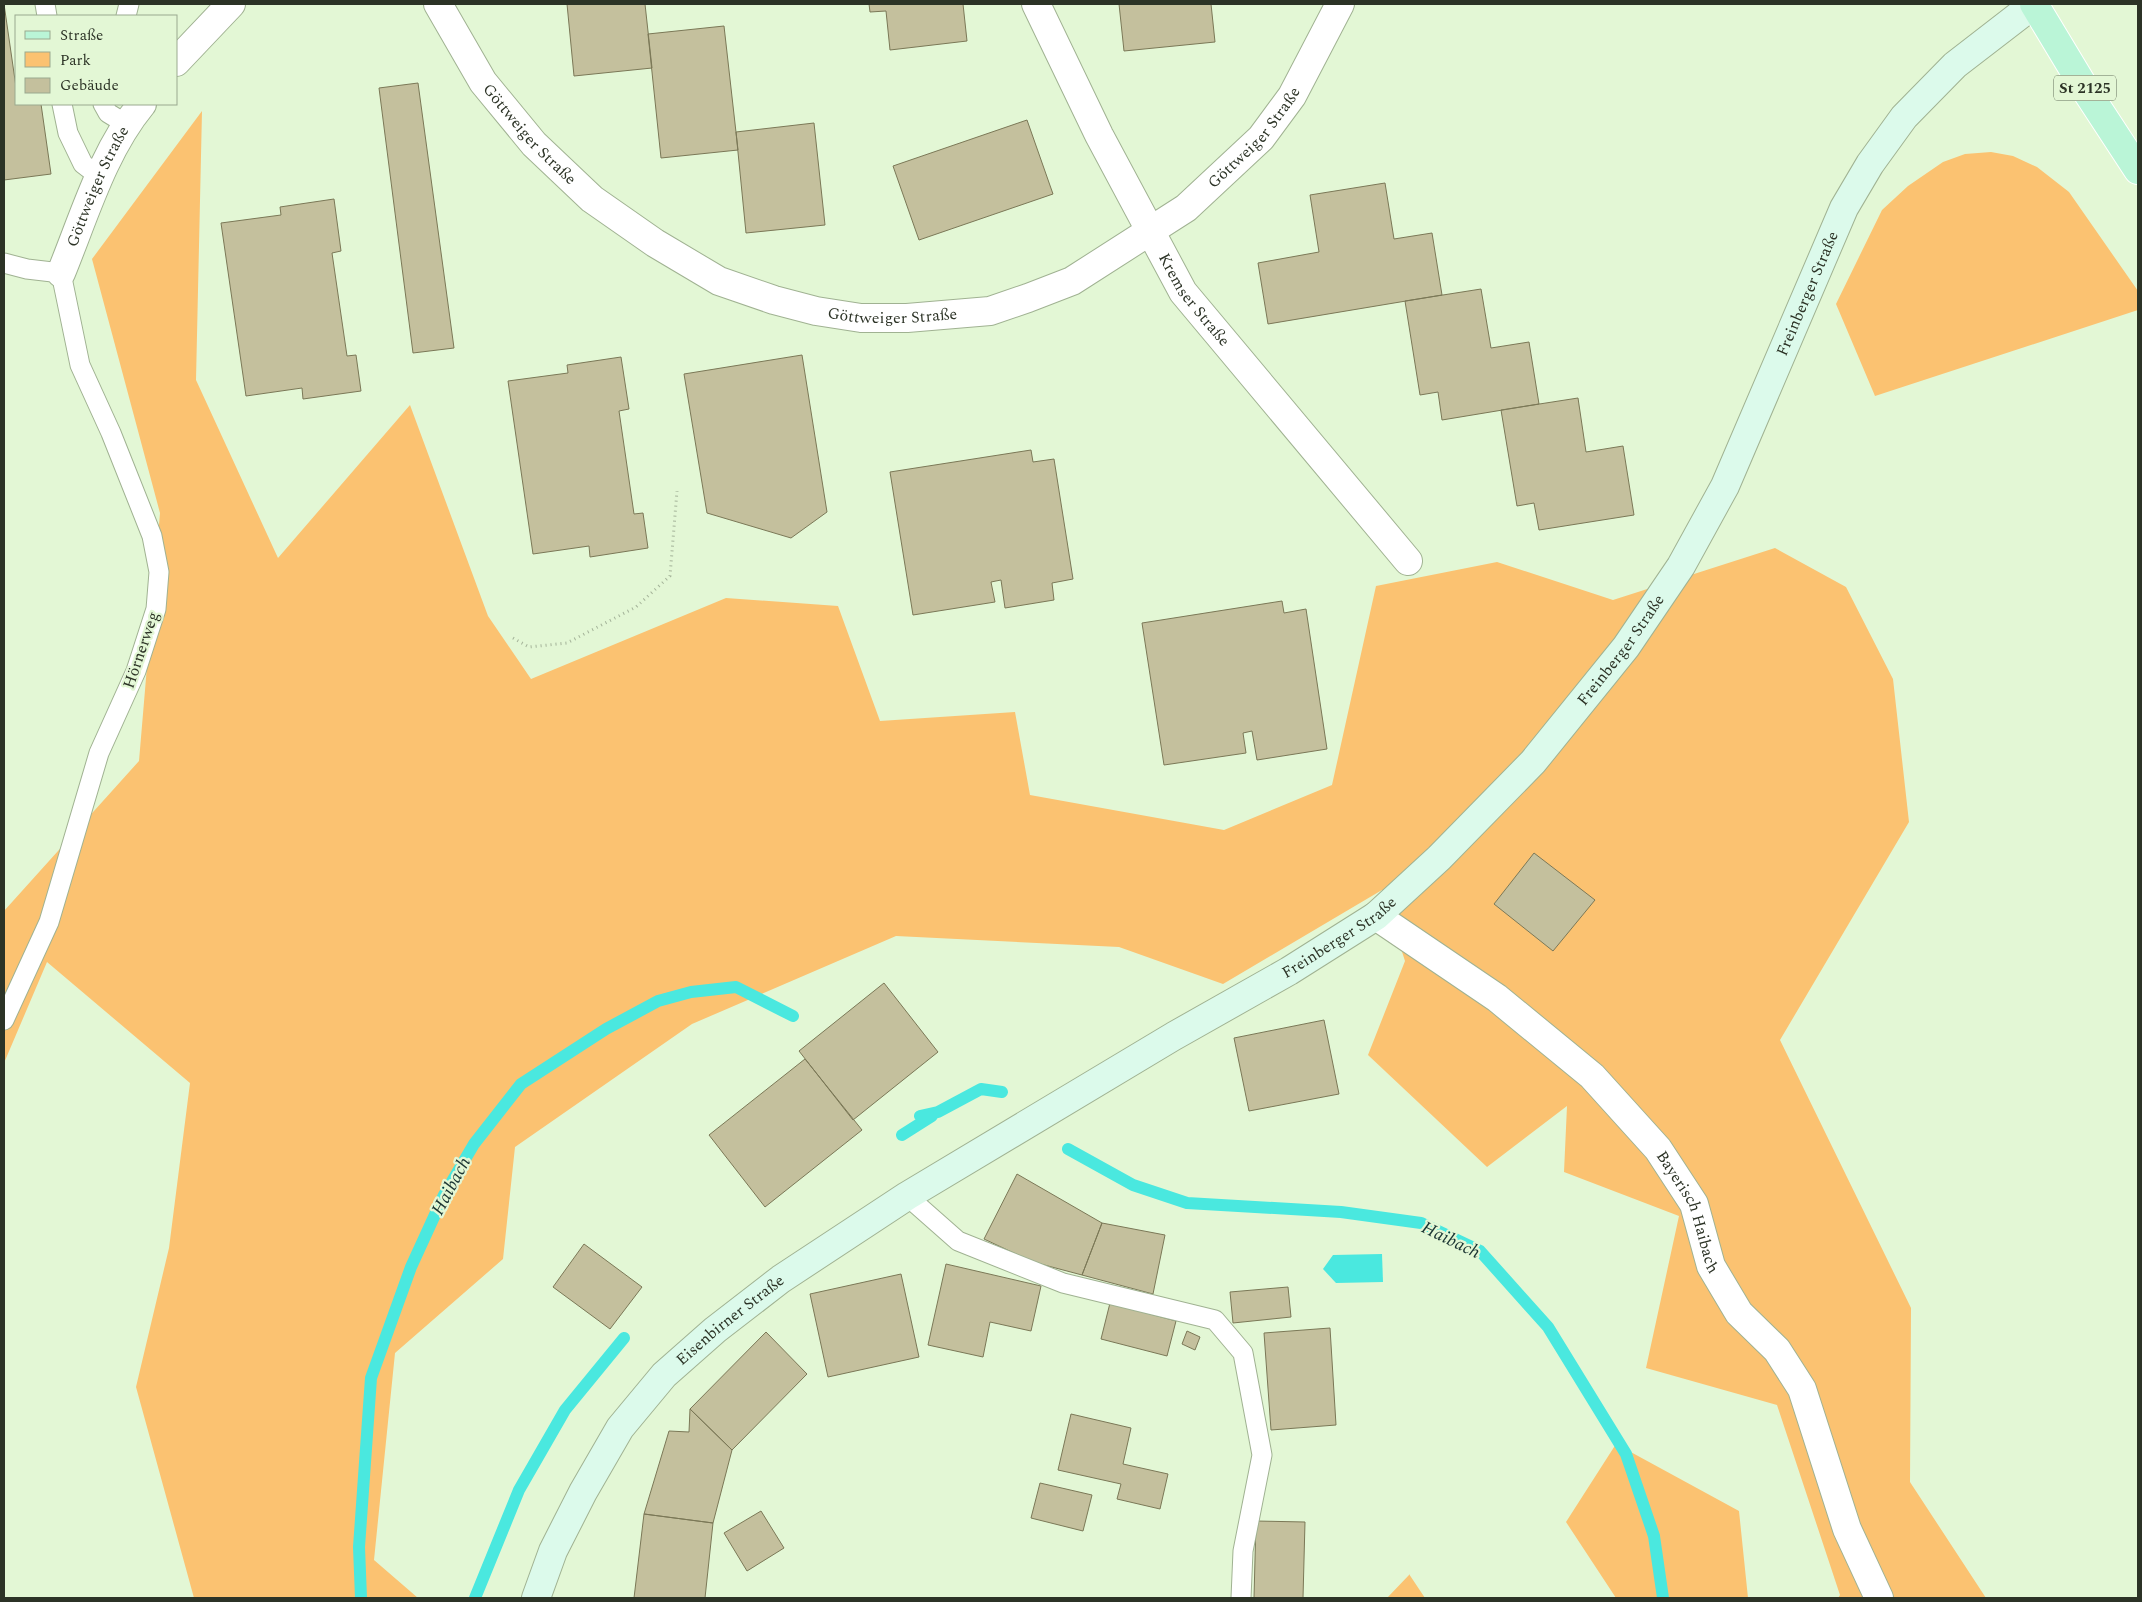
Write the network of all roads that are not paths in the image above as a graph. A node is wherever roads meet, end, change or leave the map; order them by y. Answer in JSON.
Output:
{"nodes":[{"id":1,"x":231,"y":4,"type":"edge"},
{"id":2,"x":438,"y":4,"type":"edge"},
{"id":3,"x":1036,"y":4,"type":"edge"},
{"id":4,"x":1340,"y":4,"type":"edge"},
{"id":5,"x":2034,"y":4,"type":"edge"},
{"id":6,"x":178,"y":60,"type":"edge"},
{"id":7,"x":62,"y":105,"type":"edge"},
{"id":8,"x":103,"y":105,"type":"edge"},
{"id":9,"x":134,"y":114,"type":"edge"},
{"id":10,"x":2138,"y":170,"type":"edge"},
{"id":11,"x":100,"y":177,"type":"junction"},
{"id":12,"x":1150,"y":231,"type":"junction"},
{"id":13,"x":4,"y":263,"type":"edge"},
{"id":14,"x":61,"y":273,"type":"junction"},
{"id":15,"x":1408,"y":561,"type":"dead end"},
{"id":16,"x":1376,"y":916,"type":"junction"},
{"id":17,"x":4,"y":1020,"type":"edge"},
{"id":18,"x":1017,"y":1128,"type":"joint"},
{"id":19,"x":907,"y":1196,"type":"junction"},
{"id":20,"x":536,"y":1598,"type":"edge"},
{"id":21,"x":1241,"y":1598,"type":"edge"},
{"id":22,"x":1879,"y":1598,"type":"edge"}],
"edges":[{"from":1,"to":6,"type":"street"},
{"from":2,"to":12,"type":"street","name":"Göttweiger Straße"},
{"from":3,"to":12,"type":"street","name":"Kremser Straße"},
{"from":4,"to":12,"type":"street","name":"Göttweiger Straße"},
{"from":5,"to":10,"type":"main road","number":"St 2125"},
{"from":5,"to":16,"type":"main road","name":"Freinberger Straße"},
{"from":7,"to":11,"type":"lane"},
{"from":8,"to":9,"type":"lane"},
{"from":9,"to":11,"type":"street","name":"Göttweiger Straße"},
{"from":11,"to":14,"type":"street","name":"Göttweiger Straße"},
{"from":12,"to":15,"type":"street","name":"Kremser Straße"},
{"from":13,"to":14,"type":"lane"},
{"from":14,"to":17,"type":"lane","name":"Hörnerweg"},
{"from":16,"to":18,"type":"main road","name":"Freinberger Straße"},
{"from":16,"to":22,"type":"street","name":"Bayerisch Haibach"},
{"from":18,"to":19,"type":"main road","name":"Eisenbirner Straße"},
{"from":19,"to":20,"type":"main road","name":"Eisenbirner Straße"},
{"from":19,"to":21,"type":"lane"}]}
